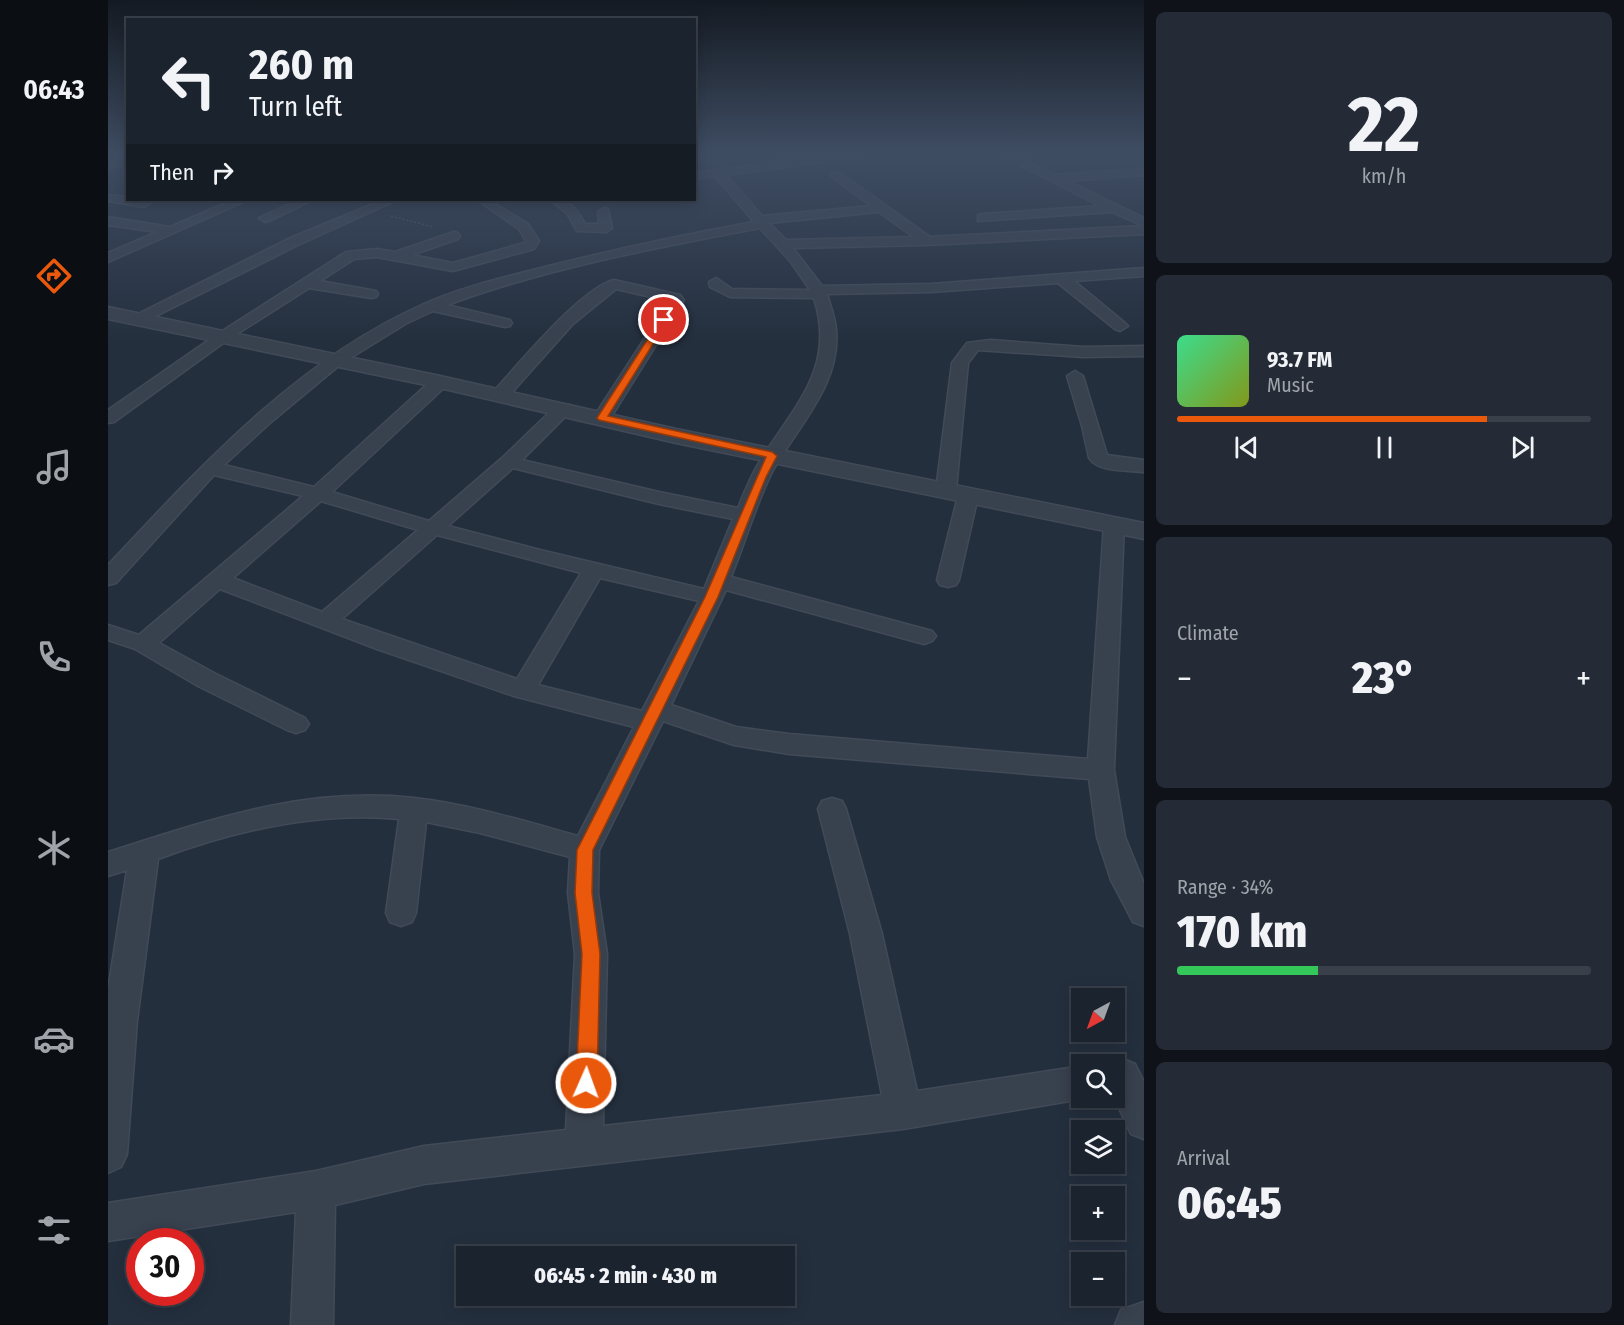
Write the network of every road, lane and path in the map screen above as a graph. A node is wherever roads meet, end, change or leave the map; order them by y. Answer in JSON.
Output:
{"nodes":[{"id":1,"x":201,"y":217,"type":"edge"},
{"id":2,"x":351,"y":217,"type":"edge"},
{"id":3,"x":393,"y":217,"type":"edge"},
{"id":4,"x":509,"y":217,"type":"edge"},
{"id":5,"x":575,"y":217,"type":"edge"},
{"id":6,"x":605,"y":217,"type":"edge"},
{"id":7,"x":756,"y":217,"type":"edge"},
{"id":8,"x":806,"y":217,"type":"edge"},
{"id":9,"x":894,"y":217,"type":"edge"},
{"id":10,"x":1002,"y":217,"type":"edge"},
{"id":11,"x":982,"y":218,"type":"dead end"},
{"id":12,"x":108,"y":220,"type":"edge"},
{"id":13,"x":761,"y":222,"type":"junction"},
{"id":14,"x":169,"y":230,"type":"junction"},
{"id":15,"x":1144,"y":230,"type":"edge"},
{"id":16,"x":454,"y":236,"type":"joint"},
{"id":17,"x":927,"y":242,"type":"junction"},
{"id":18,"x":785,"y":244,"type":"junction"},
{"id":19,"x":398,"y":256,"type":"junction"},
{"id":20,"x":108,"y":258,"type":"edge"},
{"id":21,"x":577,"y":264,"type":"junction"},
{"id":22,"x":1144,"y":272,"type":"edge"},
{"id":23,"x":1060,"y":278,"type":"junction"},
{"id":24,"x":716,"y":282,"type":"dead end"},
{"id":25,"x":307,"y":283,"type":"junction"},
{"id":26,"x":614,"y":284,"type":"junction"},
{"id":27,"x":820,"y":292,"type":"junction"},
{"id":28,"x":371,"y":294,"type":"dead end"},
{"id":29,"x":431,"y":306,"type":"junction"},
{"id":30,"x":119,"y":317,"type":"edge"},
{"id":31,"x":505,"y":322,"type":"dead end"},
{"id":32,"x":1120,"y":326,"type":"dead end"},
{"id":33,"x":221,"y":338,"type":"junction"},
{"id":34,"x":1144,"y":351,"type":"edge"},
{"id":35,"x":336,"y":360,"type":"junction"},
{"id":36,"x":1075,"y":376,"type":"dead end"},
{"id":37,"x":440,"y":382,"type":"junction"},
{"id":38,"x":499,"y":396,"type":"junction"},
{"id":39,"x":562,"y":410,"type":"junction"},
{"id":40,"x":108,"y":418,"type":"edge"},
{"id":41,"x":602,"y":418,"type":"junction"},
{"id":42,"x":772,"y":456,"type":"junction"},
{"id":43,"x":509,"y":462,"type":"junction"},
{"id":44,"x":1144,"y":466,"type":"edge"},
{"id":45,"x":210,"y":468,"type":"junction"},
{"id":46,"x":946,"y":490,"type":"junction"},
{"id":47,"x":318,"y":492,"type":"junction"},
{"id":48,"x":968,"y":496,"type":"junction"},
{"id":49,"x":745,"y":515,"type":"junction"},
{"id":50,"x":1114,"y":525,"type":"junction"},
{"id":51,"x":432,"y":528,"type":"junction"},
{"id":52,"x":1144,"y":531,"type":"edge"},
{"id":53,"x":594,"y":569,"type":"junction"},
{"id":54,"x":108,"y":578,"type":"edge"},
{"id":55,"x":218,"y":580,"type":"junction"},
{"id":56,"x":948,"y":580,"type":"dead end"},
{"id":57,"x":715,"y":589,"type":"junction"},
{"id":58,"x":327,"y":620,"type":"junction"},
{"id":59,"x":108,"y":632,"type":"edge"},
{"id":60,"x":924,"y":636,"type":"dead end"},
{"id":61,"x":143,"y":644,"type":"junction"},
{"id":62,"x":523,"y":690,"type":"junction"},
{"id":63,"x":652,"y":715,"type":"junction"},
{"id":64,"x":296,"y":724,"type":"dead end"},
{"id":65,"x":1101,"y":770,"type":"junction"},
{"id":66,"x":414,"y":809,"type":"junction"},
{"id":67,"x":832,"y":809,"type":"dead end"},
{"id":68,"x":585,"y":850,"type":"junction"},
{"id":69,"x":144,"y":853,"type":"junction"},
{"id":70,"x":108,"y":864,"type":"edge"},
{"id":71,"x":401,"y":913,"type":"dead end"},
{"id":72,"x":1144,"y":913,"type":"edge"},
{"id":73,"x":1127,"y":1076,"type":"edge"},
{"id":74,"x":1071,"y":1085,"type":"edge"},
{"id":75,"x":903,"y":1111,"type":"junction"},
{"id":76,"x":1144,"y":1121,"type":"edge"},
{"id":77,"x":584,"y":1147,"type":"junction"},
{"id":78,"x":108,"y":1154,"type":"edge"},
{"id":79,"x":316,"y":1190,"type":"junction"},
{"id":80,"x":108,"y":1222,"type":"edge"},
{"id":81,"x":1144,"y":1323,"type":"edge"},
{"id":82,"x":312,"y":1325,"type":"edge"},
{"id":83,"x":1136,"y":1325,"type":"edge"}],
"edges":[{"from":1,"to":14,"type":"street"},
{"from":2,"to":30,"type":"street"},
{"from":3,"to":16,"type":"path"},
{"from":4,"to":19,"type":"street"},
{"from":5,"to":6,"type":"street"},
{"from":7,"to":13,"type":"street"},
{"from":8,"to":13,"type":"street"},
{"from":9,"to":17,"type":"street"},
{"from":10,"to":11,"type":"street"},
{"from":12,"to":14,"type":"street"},
{"from":13,"to":18,"type":"street"},
{"from":13,"to":21,"type":"street"},
{"from":14,"to":20,"type":"street"},
{"from":15,"to":17,"type":"street"},
{"from":16,"to":19,"type":"street"},
{"from":17,"to":18,"type":"street"},
{"from":18,"to":27,"type":"street"},
{"from":19,"to":25,"type":"street"},
{"from":21,"to":26,"type":"street"},
{"from":21,"to":29,"type":"street"},
{"from":22,"to":23,"type":"street"},
{"from":23,"to":27,"type":"street"},
{"from":23,"to":32,"type":"street"},
{"from":24,"to":27,"type":"street"},
{"from":25,"to":28,"type":"street"},
{"from":25,"to":33,"type":"street"},
{"from":26,"to":38,"type":"street"},
{"from":26,"to":41,"type":"street"},
{"from":27,"to":42,"type":"street"},
{"from":29,"to":31,"type":"street"},
{"from":29,"to":35,"type":"street"},
{"from":30,"to":33,"type":"street"},
{"from":33,"to":35,"type":"street"},
{"from":33,"to":40,"type":"street"},
{"from":34,"to":46,"type":"street"},
{"from":35,"to":37,"type":"street"},
{"from":35,"to":45,"type":"street"},
{"from":36,"to":44,"type":"street"},
{"from":37,"to":38,"type":"street"},
{"from":37,"to":47,"type":"street"},
{"from":38,"to":39,"type":"street"},
{"from":39,"to":41,"type":"street"},
{"from":39,"to":43,"type":"street"},
{"from":41,"to":42,"type":"street"},
{"from":42,"to":46,"type":"street"},
{"from":42,"to":49,"type":"street"},
{"from":43,"to":49,"type":"street"},
{"from":43,"to":51,"type":"street"},
{"from":45,"to":47,"type":"street"},
{"from":45,"to":54,"type":"street"},
{"from":46,"to":48,"type":"street"},
{"from":47,"to":51,"type":"street"},
{"from":47,"to":55,"type":"street"},
{"from":48,"to":50,"type":"street"},
{"from":48,"to":56,"type":"street"},
{"from":49,"to":57,"type":"street"},
{"from":50,"to":52,"type":"street"},
{"from":50,"to":65,"type":"street"},
{"from":51,"to":53,"type":"street"},
{"from":51,"to":58,"type":"street"},
{"from":53,"to":57,"type":"street"},
{"from":53,"to":62,"type":"street"},
{"from":55,"to":58,"type":"street"},
{"from":55,"to":61,"type":"street"},
{"from":57,"to":60,"type":"street"},
{"from":57,"to":63,"type":"street"},
{"from":58,"to":62,"type":"street"},
{"from":59,"to":61,"type":"street"},
{"from":61,"to":64,"type":"street"},
{"from":62,"to":63,"type":"street"},
{"from":63,"to":65,"type":"street"},
{"from":63,"to":68,"type":"street"},
{"from":65,"to":72,"type":"street"},
{"from":66,"to":68,"type":"street"},
{"from":66,"to":69,"type":"street"},
{"from":66,"to":71,"type":"street"},
{"from":67,"to":75,"type":"street"},
{"from":68,"to":77,"type":"street"},
{"from":69,"to":70,"type":"street"},
{"from":69,"to":78,"type":"street"},
{"from":73,"to":76,"type":"street"},
{"from":74,"to":75,"type":"street"},
{"from":75,"to":77,"type":"street"},
{"from":77,"to":79,"type":"street"},
{"from":79,"to":80,"type":"street"},
{"from":79,"to":82,"type":"street"},
{"from":81,"to":83,"type":"street"}]}
